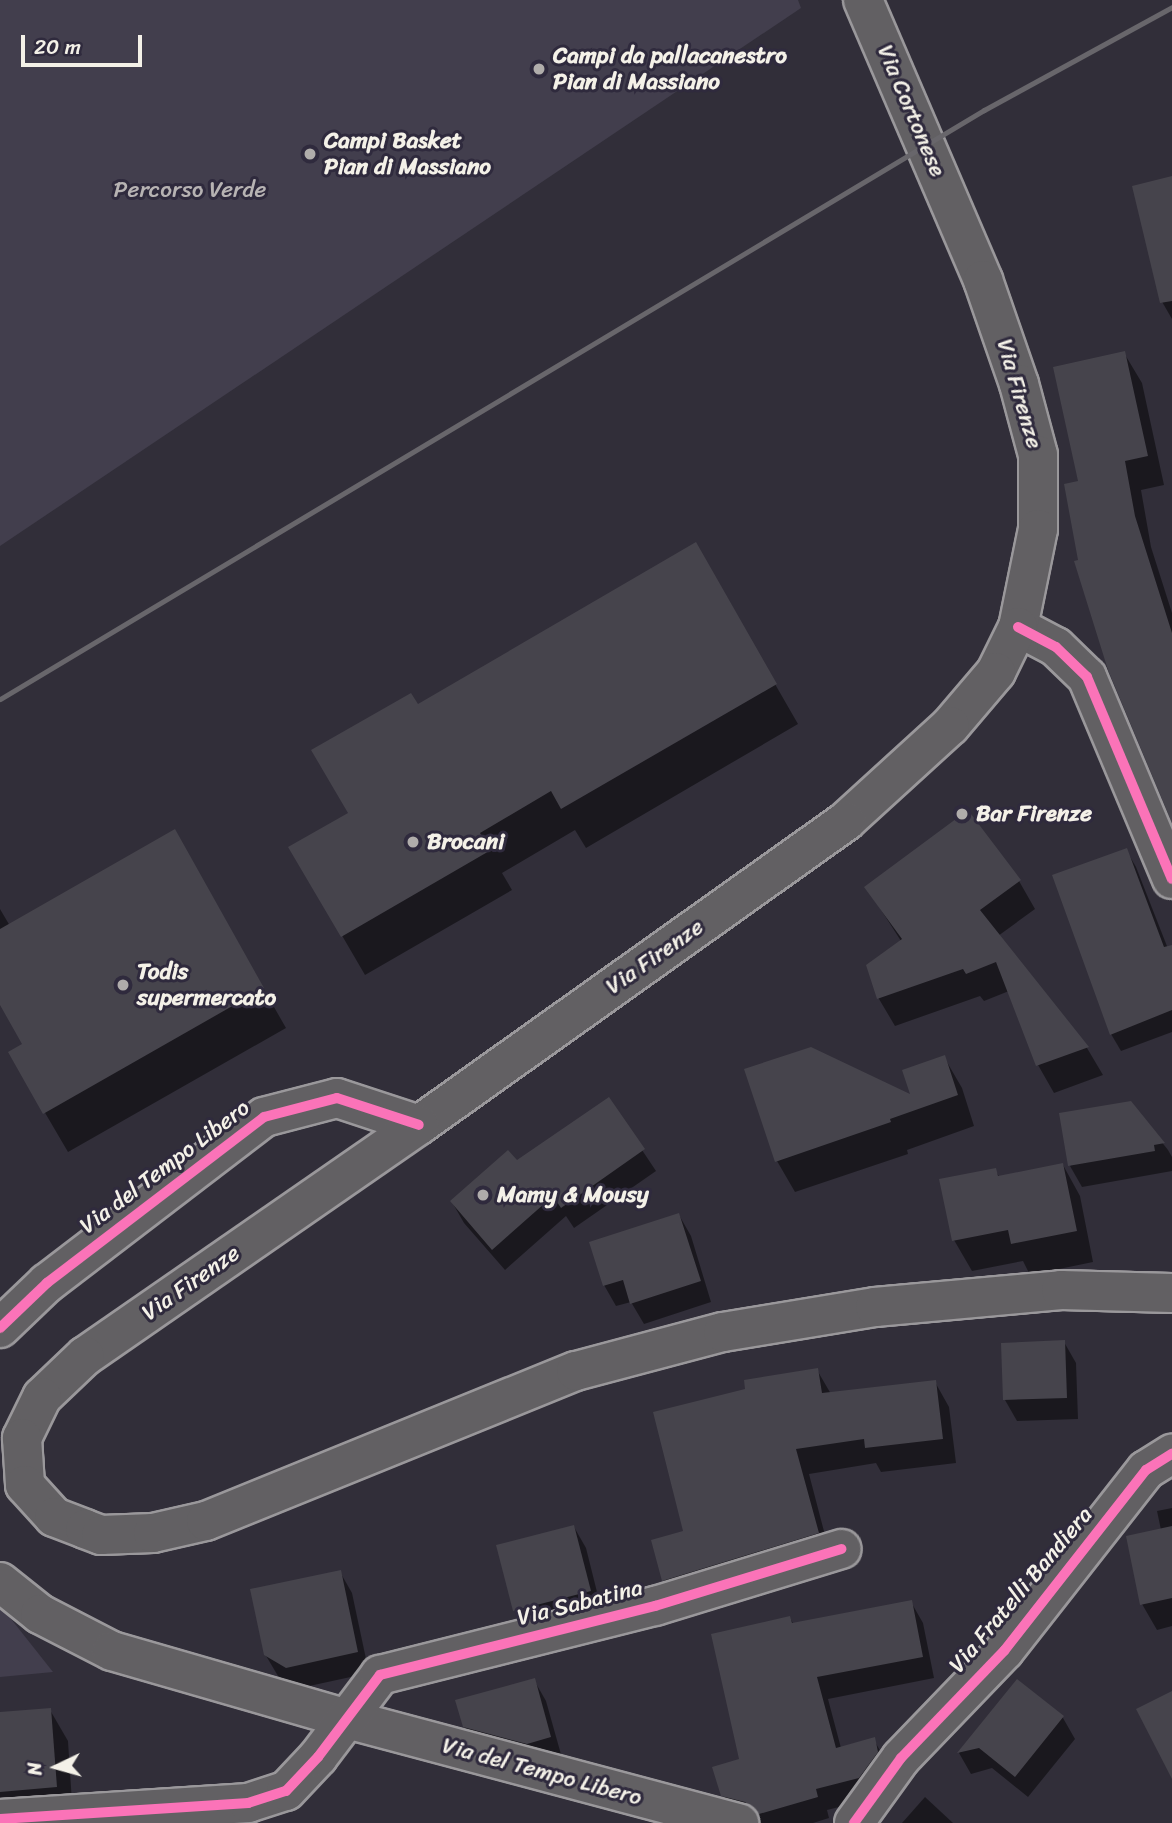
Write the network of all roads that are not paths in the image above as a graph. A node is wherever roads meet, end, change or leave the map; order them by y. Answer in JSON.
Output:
{"nodes":[{"id":1,"x":863,"y":0,"type":"edge"},
{"id":2,"x":959,"y":222,"type":"joint"},
{"id":3,"x":1018,"y":627,"type":"junction"},
{"id":4,"x":1172,"y":879,"type":"edge"},
{"id":5,"x":419,"y":1125,"type":"junction"},
{"id":6,"x":1172,"y":1293,"type":"edge"},
{"id":7,"x":0,"y":1328,"type":"edge"},
{"id":8,"x":1172,"y":1454,"type":"edge"},
{"id":9,"x":841,"y":1549,"type":"dead end"},
{"id":10,"x":0,"y":1582,"type":"edge"},
{"id":11,"x":346,"y":1719,"type":"junction"},
{"id":12,"x":0,"y":1819,"type":"edge"},
{"id":13,"x":738,"y":1823,"type":"edge"},
{"id":14,"x":854,"y":1823,"type":"edge"}],
"edges":[{"from":1,"to":2,"type":"main road","name":"Via Cortonese"},
{"from":2,"to":3,"type":"main road","name":"Via Firenze"},
{"from":3,"to":4,"type":"main road"},
{"from":3,"to":5,"type":"main road","name":"Via Firenze"},
{"from":5,"to":6,"type":"main road","name":"Via Firenze"},
{"from":5,"to":7,"type":"main road","name":"Via del Tempo Libero"},
{"from":8,"to":14,"type":"main road","name":"Via Fratelli Bandiera"},
{"from":9,"to":11,"type":"main road","name":"Via Sabatina"},
{"from":10,"to":11,"type":"main road","name":"Via del Tempo Libero"},
{"from":11,"to":12,"type":"main road"},
{"from":11,"to":13,"type":"main road","name":"Via del Tempo Libero"}]}
